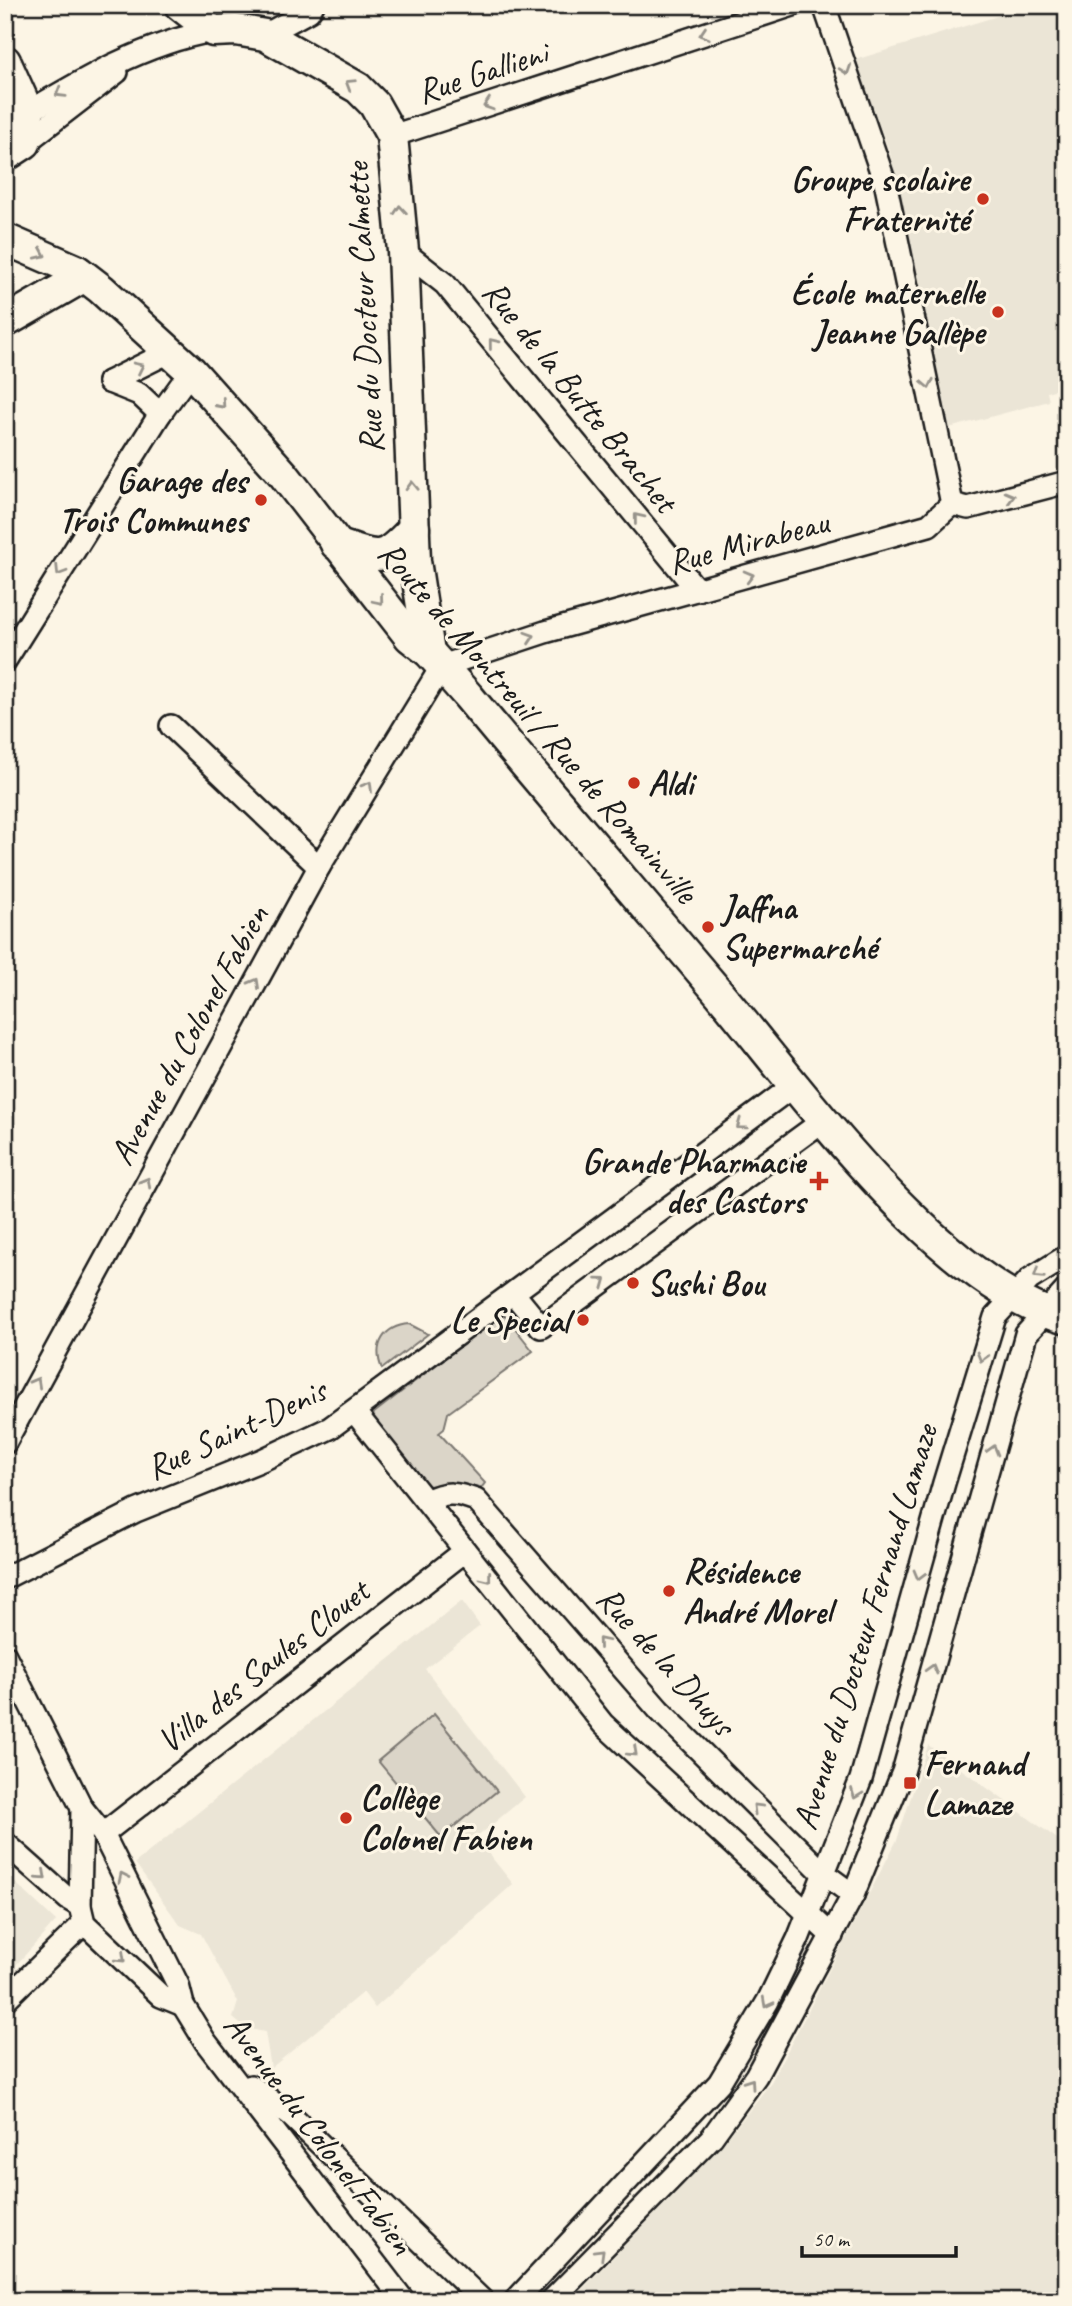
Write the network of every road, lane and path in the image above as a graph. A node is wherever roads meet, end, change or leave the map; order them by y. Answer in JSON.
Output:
{"nodes":[{"id":1,"x":180,"y":5,"type":"edge"},
{"id":2,"x":313,"y":5,"type":"edge"},
{"id":3,"x":793,"y":5,"type":"edge"},
{"id":4,"x":824,"y":5,"type":"edge"},
{"id":5,"x":213,"y":31,"type":"junction"},
{"id":6,"x":265,"y":35,"type":"junction"},
{"id":7,"x":138,"y":56,"type":"junction"},
{"id":8,"x":5,"y":61,"type":"edge"},
{"id":9,"x":16,"y":134,"type":"edge"},
{"id":10,"x":392,"y":136,"type":"junction"},
{"id":11,"x":5,"y":239,"type":"edge"},
{"id":12,"x":403,"y":251,"type":"junction"},
{"id":13,"x":85,"y":277,"type":"junction"},
{"id":14,"x":5,"y":321,"type":"edge"},
{"id":15,"x":180,"y":361,"type":"junction"},
{"id":16,"x":160,"y":414,"type":"junction"},
{"id":17,"x":1067,"y":482,"type":"edge"},
{"id":18,"x":952,"y":504,"type":"junction"},
{"id":19,"x":414,"y":528,"type":"junction"},
{"id":20,"x":336,"y":544,"type":"junction"},
{"id":21,"x":697,"y":590,"type":"junction"},
{"id":22,"x":435,"y":659,"type":"junction"},
{"id":23,"x":5,"y":661,"type":"edge"},
{"id":24,"x":171,"y":726,"type":"dead end"},
{"id":25,"x":318,"y":867,"type":"junction"},
{"id":26,"x":796,"y":1084,"type":"junction"},
{"id":27,"x":824,"y":1120,"type":"junction"},
{"id":28,"x":1067,"y":1256,"type":"edge"},
{"id":29,"x":1067,"y":1289,"type":"edge"},
{"id":30,"x":514,"y":1294,"type":"junction"},
{"id":31,"x":1012,"y":1297,"type":"junction"},
{"id":32,"x":1055,"y":1316,"type":"edge"},
{"id":33,"x":1067,"y":1342,"type":"edge"},
{"id":34,"x":354,"y":1411,"type":"junction"},
{"id":35,"x":5,"y":1443,"type":"edge"},
{"id":36,"x":427,"y":1501,"type":"junction"},
{"id":37,"x":465,"y":1551,"type":"junction"},
{"id":38,"x":5,"y":1578,"type":"edge"},
{"id":39,"x":5,"y":1655,"type":"edge"},
{"id":40,"x":82,"y":1808,"type":"junction"},
{"id":41,"x":103,"y":1834,"type":"junction"},
{"id":42,"x":5,"y":1843,"type":"edge"},
{"id":43,"x":823,"y":1874,"type":"junction"},
{"id":44,"x":853,"y":1895,"type":"junction"},
{"id":45,"x":82,"y":1914,"type":"junction"},
{"id":46,"x":806,"y":1914,"type":"junction"},
{"id":47,"x":832,"y":1936,"type":"junction"},
{"id":48,"x":174,"y":1996,"type":"junction"},
{"id":49,"x":5,"y":2000,"type":"edge"},
{"id":50,"x":229,"y":2069,"type":"junction"},
{"id":51,"x":404,"y":2301,"type":"edge"},
{"id":52,"x":483,"y":2301,"type":"edge"},
{"id":53,"x":515,"y":2301,"type":"edge"},
{"id":54,"x":551,"y":2301,"type":"edge"}],
"edges":[{"from":1,"to":5,"type":"main road"},
{"from":2,"to":6,"type":"street"},
{"from":3,"to":10,"type":"street","name":"Rue Gallieni","one_way":true},
{"from":4,"to":18,"type":"street","one_way":true},
{"from":5,"to":6,"type":"main road","name":"Rue du Docteur Calmette"},
{"from":5,"to":7,"type":"street"},
{"from":10,"to":6,"type":"main road","name":"Rue du Docteur Calmette","one_way":true},
{"from":7,"to":9,"type":"street"},
{"from":7,"to":9,"type":"street","one_way":true},
{"from":8,"to":9,"type":"main road"},
{"from":12,"to":10,"type":"main road","name":"Rue du Docteur Calmette","one_way":true},
{"from":11,"to":13,"type":"main road","name":"Route de Montreuil / Rue de Romainville","one_way":true},
{"from":19,"to":12,"type":"main road","name":"Rue du Docteur Calmette","one_way":true},
{"from":21,"to":12,"type":"street","name":"Rue de la Butte Brachet","one_way":true},
{"from":13,"to":14,"type":"main road"},
{"from":13,"to":15,"type":"main road","name":"Route de Montreuil / Rue de Romainville"},
{"from":15,"to":16,"type":"street"},
{"from":16,"to":15,"type":"street","one_way":true},
{"from":15,"to":20,"type":"main road","name":"Route de Montreuil / Rue de Romainville","one_way":true},
{"from":16,"to":23,"type":"street","one_way":true},
{"from":18,"to":17,"type":"street","one_way":true},
{"from":21,"to":18,"type":"street","name":"Rue Mirabeau","one_way":true},
{"from":19,"to":20,"type":"main road"},
{"from":19,"to":22,"type":"main road","name":"Rue du Docteur Calmette"},
{"from":20,"to":22,"type":"main road","name":"Route de Montreuil / Rue de Romainville","one_way":true},
{"from":22,"to":21,"type":"street","name":"Rue Mirabeau","one_way":true},
{"from":25,"to":22,"type":"street","name":"Avenue du Colonel Fabien","one_way":true},
{"from":22,"to":26,"type":"main road","name":"Route de Montreuil / Rue de Romainville"},
{"from":24,"to":25,"type":"street"},
{"from":35,"to":25,"type":"street","name":"Avenue du Colonel Fabien","one_way":true},
{"from":26,"to":27,"type":"main road","name":"Route de Montreuil / Rue de Romainville"},
{"from":26,"to":30,"type":"street","name":"Rue Saint-Denis","one_way":true},
{"from":30,"to":27,"type":"street","one_way":true},
{"from":27,"to":31,"type":"main road","name":"Route de Montreuil / Rue de Romainville"},
{"from":28,"to":31,"type":"street","name":"Avenue du Docteur Fernand Lamaze","one_way":true},
{"from":29,"to":32,"type":"street","name":"Avenue du Docteur Fernand Lamaze"},
{"from":30,"to":34,"type":"street","name":"Rue Saint-Denis"},
{"from":31,"to":32,"type":"main road","name":"Route de Montreuil / Rue de Romainville"},
{"from":31,"to":43,"type":"street","name":"Avenue du Docteur Fernand Lamaze","one_way":true},
{"from":32,"to":33,"type":"main road"},
{"from":44,"to":32,"type":"street","name":"Avenue du Docteur Fernand Lamaze","one_way":true},
{"from":34,"to":36,"type":"street"},
{"from":34,"to":38,"type":"street","name":"Rue Saint-Denis"},
{"from":36,"to":37,"type":"street"},
{"from":43,"to":36,"type":"street","name":"Rue de la Dhuys","one_way":true},
{"from":37,"to":41,"type":"street","name":"Villa des Saules Clouet"},
{"from":37,"to":46,"type":"street","one_way":true},
{"from":39,"to":40,"type":"street","name":"Avenue du Colonel Fabien"},
{"from":40,"to":41,"type":"street","name":"Avenue du Colonel Fabien"},
{"from":40,"to":45,"type":"street","name":"Avenue du Colonel Fabien"},
{"from":48,"to":41,"type":"street","name":"Avenue du Colonel Fabien","one_way":true},
{"from":42,"to":45,"type":"street","one_way":true},
{"from":43,"to":44,"type":"street","name":"Rue de la Dhuys"},
{"from":43,"to":46,"type":"street","name":"Avenue du Docteur Fernand Lamaze"},
{"from":44,"to":47,"type":"street","name":"Avenue du Docteur Fernand Lamaze"},
{"from":45,"to":48,"type":"street","name":"Avenue du Colonel Fabien","one_way":true},
{"from":45,"to":49,"type":"street"},
{"from":46,"to":47,"type":"street"},
{"from":46,"to":53,"type":"street","name":"Avenue du Docteur Fernand Lamaze","one_way":true},
{"from":54,"to":47,"type":"street","name":"Avenue du Docteur Fernand Lamaze","one_way":true},
{"from":48,"to":50,"type":"street","name":"Avenue du Colonel Fabien"},
{"from":50,"to":51,"type":"street","name":"Avenue du Colonel Fabien"},
{"from":50,"to":52,"type":"street"}]}
